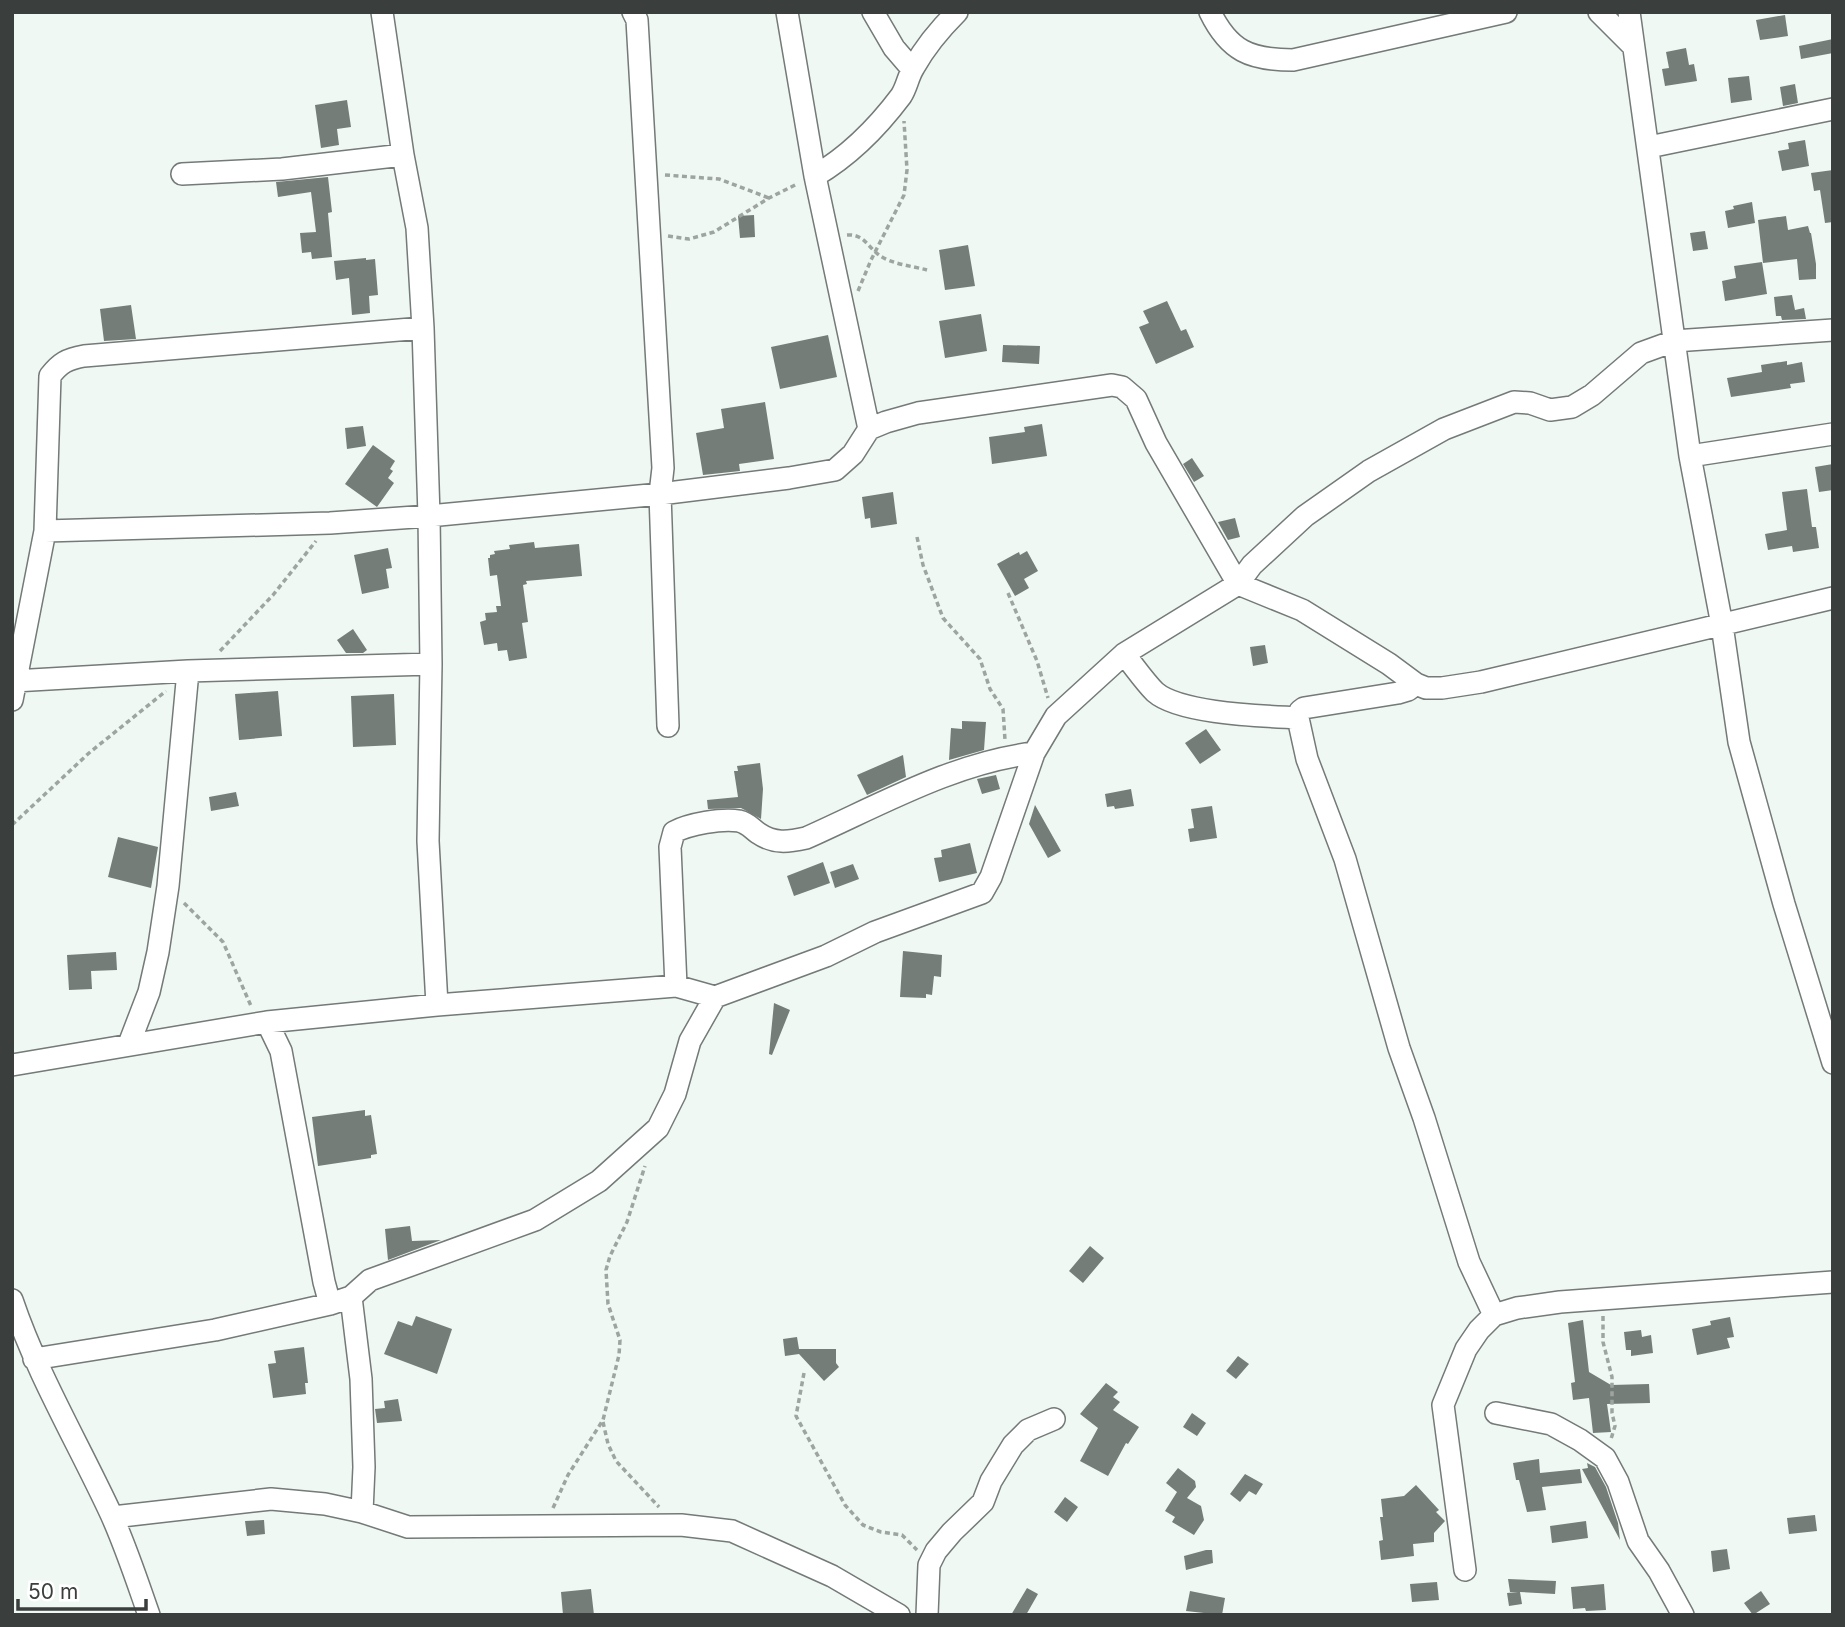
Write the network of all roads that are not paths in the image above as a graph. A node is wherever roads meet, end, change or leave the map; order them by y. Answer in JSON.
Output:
{"nodes":[{"id":1,"x":382,"y":12,"type":"edge"},
{"id":2,"x":633,"y":12,"type":"edge"},
{"id":3,"x":787,"y":12,"type":"edge"},
{"id":4,"x":873,"y":12,"type":"edge"},
{"id":5,"x":957,"y":12,"type":"edge"},
{"id":6,"x":1210,"y":12,"type":"edge"},
{"id":7,"x":1506,"y":12,"type":"edge"},
{"id":8,"x":1599,"y":12,"type":"edge"},
{"id":9,"x":1629,"y":12,"type":"edge"},
{"id":10,"x":1632,"y":46,"type":"junction"},
{"id":11,"x":912,"y":69,"type":"junction"},
{"id":12,"x":1833,"y":109,"type":"edge"},
{"id":13,"x":1649,"y":146,"type":"junction"},
{"id":14,"x":403,"y":155,"type":"junction"},
{"id":15,"x":182,"y":174,"type":"dead end"},
{"id":16,"x":815,"y":176,"type":"junction"},
{"id":17,"x":423,"y":328,"type":"junction"},
{"id":18,"x":1833,"y":330,"type":"edge"},
{"id":19,"x":1674,"y":341,"type":"junction"},
{"id":20,"x":869,"y":429,"type":"junction"},
{"id":21,"x":1833,"y":434,"type":"edge"},
{"id":22,"x":1690,"y":456,"type":"junction"},
{"id":23,"x":660,"y":494,"type":"junction"},
{"id":24,"x":429,"y":516,"type":"junction"},
{"id":25,"x":45,"y":531,"type":"junction"},
{"id":26,"x":1238,"y":584,"type":"junction"},
{"id":27,"x":1833,"y":598,"type":"edge"},
{"id":28,"x":19,"y":623,"type":"edge"},
{"id":29,"x":1722,"y":625,"type":"junction"},
{"id":30,"x":1124,"y":654,"type":"junction"},
{"id":31,"x":430,"y":664,"type":"junction"},
{"id":32,"x":188,"y":671,"type":"junction"},
{"id":33,"x":1416,"y":684,"type":"junction"},
{"id":34,"x":13,"y":691,"type":"edge"},
{"id":35,"x":1298,"y":718,"type":"junction"},
{"id":36,"x":668,"y":726,"type":"dead end"},
{"id":37,"x":1034,"y":753,"type":"junction"},
{"id":38,"x":676,"y":986,"type":"junction"},
{"id":39,"x":715,"y":997,"type":"junction"},
{"id":40,"x":437,"y":1005,"type":"junction"},
{"id":41,"x":267,"y":1022,"type":"junction"},
{"id":42,"x":129,"y":1044,"type":"junction"},
{"id":43,"x":1833,"y":1063,"type":"edge"},
{"id":44,"x":12,"y":1065,"type":"edge"},
{"id":45,"x":1833,"y":1282,"type":"edge"},
{"id":46,"x":351,"y":1297,"type":"junction"},
{"id":47,"x":12,"y":1300,"type":"edge"},
{"id":48,"x":330,"y":1304,"type":"junction"},
{"id":49,"x":1494,"y":1315,"type":"junction"},
{"id":50,"x":34,"y":1359,"type":"junction"},
{"id":51,"x":1496,"y":1413,"type":"dead end"},
{"id":52,"x":1054,"y":1419,"type":"dead end"},
{"id":53,"x":362,"y":1512,"type":"junction"},
{"id":54,"x":113,"y":1517,"type":"junction"},
{"id":55,"x":1465,"y":1570,"type":"dead end"},
{"id":56,"x":149,"y":1615,"type":"edge"},
{"id":57,"x":899,"y":1615,"type":"edge"},
{"id":58,"x":928,"y":1615,"type":"edge"},
{"id":59,"x":1683,"y":1615,"type":"edge"}],
"edges":[{"from":1,"to":14,"type":"street"},
{"from":2,"to":23,"type":"street"},
{"from":3,"to":16,"type":"street"},
{"from":4,"to":11,"type":"street"},
{"from":5,"to":11,"type":"street"},
{"from":6,"to":7,"type":"street"},
{"from":8,"to":10,"type":"street"},
{"from":9,"to":10,"type":"street"},
{"from":10,"to":13,"type":"street"},
{"from":11,"to":16,"type":"street"},
{"from":12,"to":13,"type":"street"},
{"from":13,"to":19,"type":"street"},
{"from":14,"to":15,"type":"street"},
{"from":14,"to":17,"type":"street"},
{"from":16,"to":20,"type":"street"},
{"from":17,"to":24,"type":"street"},
{"from":17,"to":25,"type":"street"},
{"from":18,"to":19,"type":"street"},
{"from":19,"to":22,"type":"street"},
{"from":19,"to":26,"type":"street"},
{"from":20,"to":23,"type":"street"},
{"from":20,"to":26,"type":"street"},
{"from":21,"to":22,"type":"street"},
{"from":22,"to":29,"type":"street"},
{"from":23,"to":24,"type":"street"},
{"from":23,"to":36,"type":"street"},
{"from":24,"to":25,"type":"street"},
{"from":24,"to":31,"type":"street"},
{"from":25,"to":28,"type":"street"},
{"from":26,"to":30,"type":"street"},
{"from":26,"to":33,"type":"street"},
{"from":27,"to":29,"type":"street"},
{"from":28,"to":34,"type":"street"},
{"from":29,"to":33,"type":"street"},
{"from":29,"to":43,"type":"street"},
{"from":30,"to":35,"type":"street"},
{"from":30,"to":37,"type":"street"},
{"from":31,"to":32,"type":"street"},
{"from":31,"to":40,"type":"street"},
{"from":32,"to":34,"type":"street"},
{"from":32,"to":42,"type":"street"},
{"from":33,"to":35,"type":"street"},
{"from":35,"to":49,"type":"street"},
{"from":37,"to":38,"type":"street"},
{"from":37,"to":39,"type":"street"},
{"from":38,"to":39,"type":"street"},
{"from":38,"to":40,"type":"street"},
{"from":39,"to":46,"type":"street"},
{"from":40,"to":41,"type":"street"},
{"from":41,"to":42,"type":"street"},
{"from":41,"to":48,"type":"street"},
{"from":42,"to":44,"type":"street"},
{"from":45,"to":49,"type":"street"},
{"from":46,"to":48,"type":"street"},
{"from":46,"to":53,"type":"street"},
{"from":47,"to":50,"type":"street"},
{"from":48,"to":50,"type":"street"},
{"from":49,"to":55,"type":"street"},
{"from":50,"to":54,"type":"street"},
{"from":51,"to":59,"type":"street"},
{"from":52,"to":58,"type":"street"},
{"from":53,"to":54,"type":"street"},
{"from":53,"to":57,"type":"street"},
{"from":54,"to":56,"type":"street"}]}
